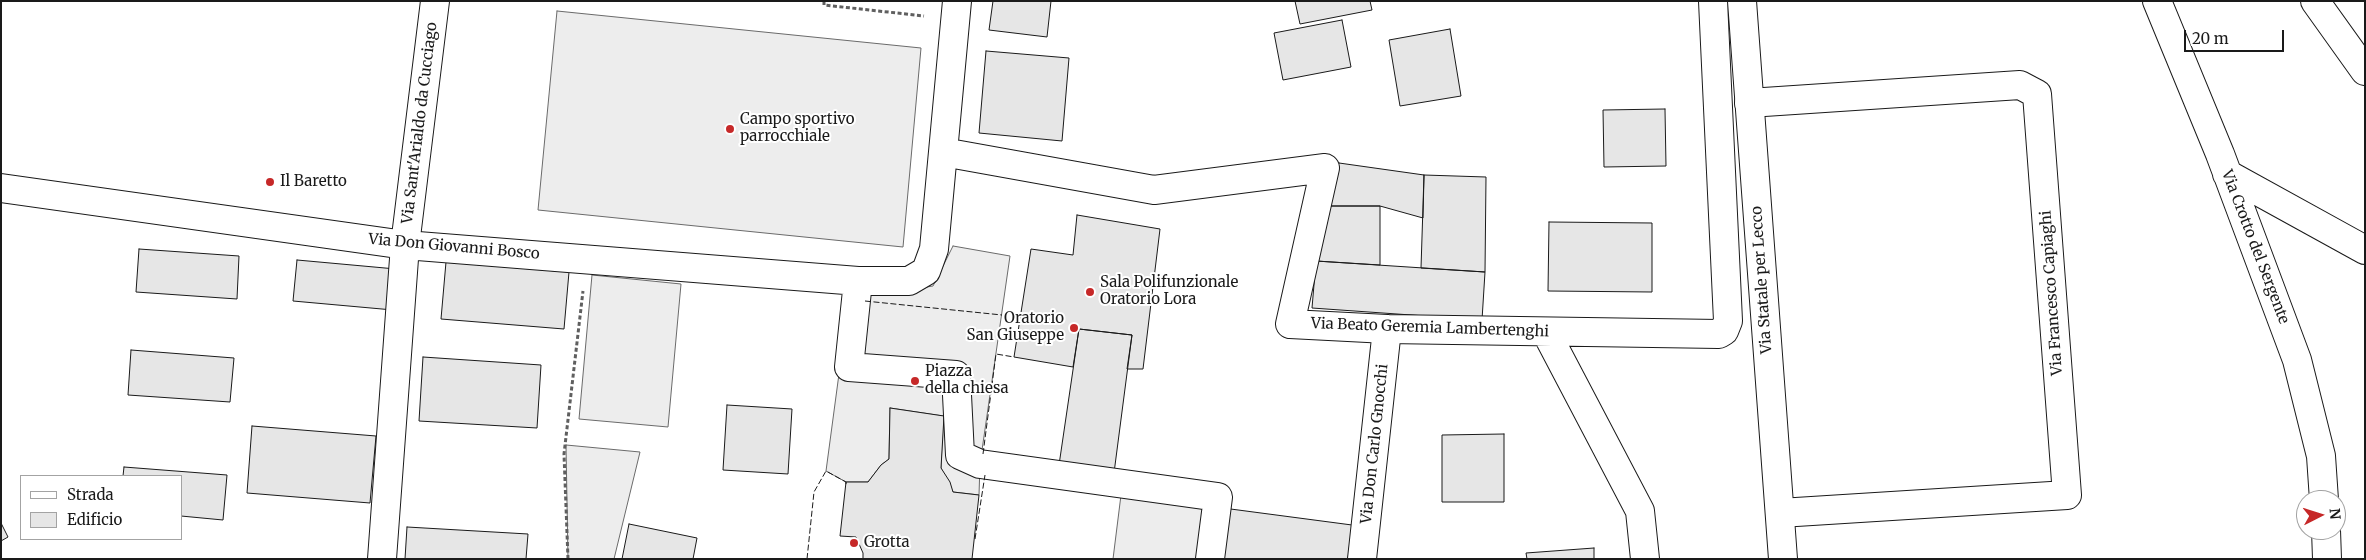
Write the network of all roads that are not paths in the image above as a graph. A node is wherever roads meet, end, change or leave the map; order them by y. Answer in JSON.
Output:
{"nodes":[{"id":1,"x":434,"y":1,"type":"edge"},
{"id":2,"x":1713,"y":1,"type":"edge"},
{"id":3,"x":1742,"y":1,"type":"edge"},
{"id":4,"x":2157,"y":1,"type":"edge"},
{"id":5,"x":2315,"y":1,"type":"edge"},
{"id":6,"x":956,"y":11,"type":"edge"},
{"id":7,"x":2365,"y":71,"type":"edge"},
{"id":8,"x":1749,"y":102,"type":"junction"},
{"id":9,"x":943,"y":152,"type":"junction"},
{"id":10,"x":2227,"y":174,"type":"junction"},
{"id":11,"x":1,"y":188,"type":"edge"},
{"id":12,"x":405,"y":245,"type":"junction"},
{"id":13,"x":2365,"y":250,"type":"edge"},
{"id":14,"x":858,"y":281,"type":"junction"},
{"id":15,"x":1387,"y":329,"type":"junction"},
{"id":16,"x":1546,"y":332,"type":"junction"},
{"id":17,"x":2323,"y":490,"type":"edge"},
{"id":18,"x":1780,"y":513,"type":"junction"},
{"id":19,"x":2326,"y":540,"type":"edge"},
{"id":20,"x":382,"y":559,"type":"edge"},
{"id":21,"x":1210,"y":559,"type":"edge"},
{"id":22,"x":1362,"y":559,"type":"edge"},
{"id":23,"x":1644,"y":559,"type":"edge"},
{"id":24,"x":1783,"y":559,"type":"edge"},
{"id":25,"x":2327,"y":559,"type":"edge"}],
"edges":[{"from":1,"to":12,"type":"street","name":"Via Sant'Arialdo da Cucciago"},
{"from":2,"to":16,"type":"street","name":"Via Beato Geremia Lambertenghi"},
{"from":3,"to":8,"type":"street","name":"Via Statale per Lecco"},
{"from":4,"to":10,"type":"street","name":"Via Crotto del Sergente"},
{"from":5,"to":7,"type":"street"},
{"from":6,"to":9,"type":"street"},
{"from":8,"to":18,"type":"street","name":"Via Statale per Lecco"},
{"from":8,"to":18,"type":"street","name":"Via Francesco Capiaghi"},
{"from":9,"to":14,"type":"street","name":"Via Don Giovanni Bosco"},
{"from":9,"to":15,"type":"street","name":"Via Beato Geremia Lambertenghi"},
{"from":10,"to":13,"type":"street"},
{"from":10,"to":17,"type":"street","name":"Via Crotto del Sergente"},
{"from":11,"to":12,"type":"street","name":"Via Don Giovanni Bosco"},
{"from":12,"to":14,"type":"street","name":"Via Don Giovanni Bosco"},
{"from":12,"to":20,"type":"street","name":"Via Sant'Arialdo da Cucciago"},
{"from":14,"to":21,"type":"street"},
{"from":15,"to":16,"type":"street","name":"Via Beato Geremia Lambertenghi"},
{"from":15,"to":22,"type":"street","name":"Via Don Carlo Gnocchi"},
{"from":16,"to":23,"type":"street"},
{"from":18,"to":24,"type":"street","name":"Via Statale per Lecco"},
{"from":19,"to":25,"type":"street"}]}
